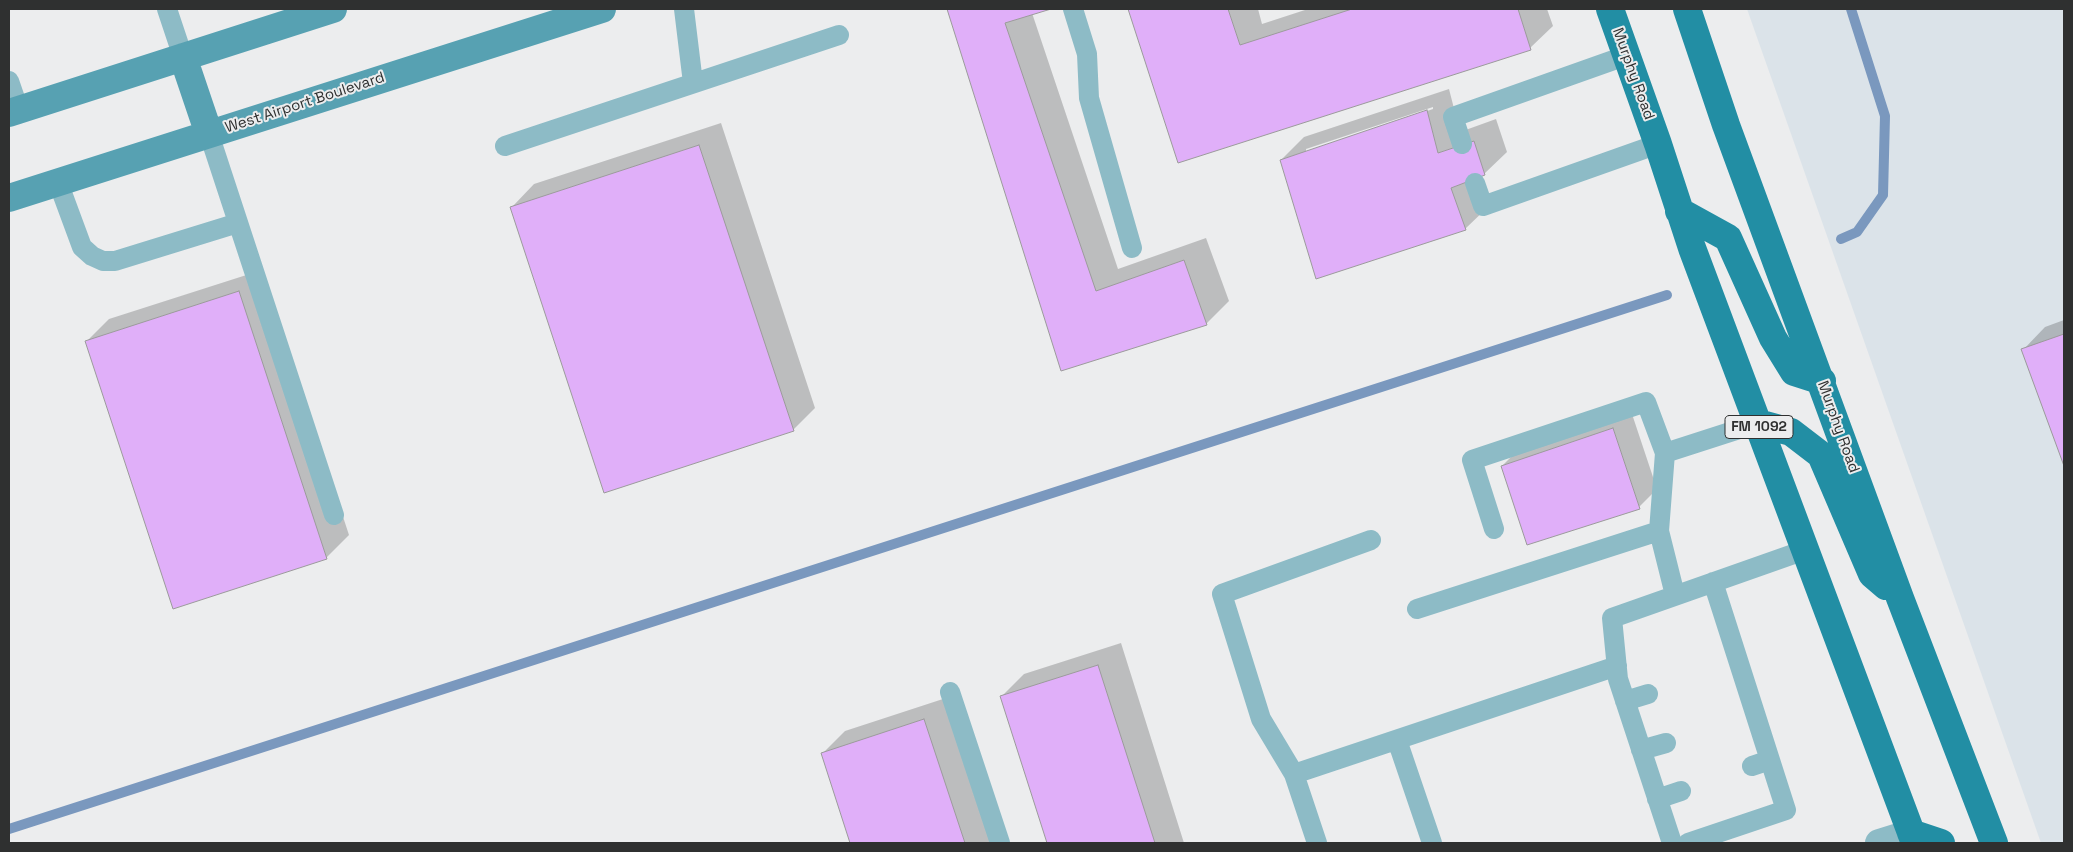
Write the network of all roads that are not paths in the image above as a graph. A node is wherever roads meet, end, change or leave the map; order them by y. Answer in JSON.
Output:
{"nodes":[{"id":1,"x":167,"y":9,"type":"edge"},
{"id":2,"x":333,"y":9,"type":"edge"},
{"id":3,"x":602,"y":9,"type":"edge"},
{"id":4,"x":684,"y":9,"type":"edge"},
{"id":5,"x":1073,"y":9,"type":"edge"},
{"id":6,"x":1610,"y":9,"type":"edge"},
{"id":7,"x":1688,"y":9,"type":"edge"},
{"id":8,"x":839,"y":35,"type":"dead end"},
{"id":9,"x":1625,"y":56,"type":"junction"},
{"id":10,"x":184,"y":57,"type":"junction"},
{"id":11,"x":9,"y":81,"type":"edge"},
{"id":12,"x":693,"y":83,"type":"junction"},
{"id":13,"x":14,"y":111,"type":"edge"},
{"id":14,"x":209,"y":134,"type":"junction"},
{"id":15,"x":1462,"y":144,"type":"dead end"},
{"id":16,"x":1658,"y":144,"type":"junction"},
{"id":17,"x":505,"y":146,"type":"dead end"},
{"id":18,"x":58,"y":182,"type":"junction"},
{"id":19,"x":1475,"y":183,"type":"dead end"},
{"id":20,"x":9,"y":198,"type":"edge"},
{"id":21,"x":1679,"y":211,"type":"junction"},
{"id":22,"x":238,"y":223,"type":"junction"},
{"id":23,"x":1132,"y":248,"type":"dead end"},
{"id":24,"x":1822,"y":382,"type":"junction"},
{"id":25,"x":1758,"y":423,"type":"junction"},
{"id":26,"x":1665,"y":454,"type":"junction"},
{"id":27,"x":334,"y":515,"type":"dead end"},
{"id":28,"x":1494,"y":529,"type":"dead end"},
{"id":29,"x":1659,"y":531,"type":"junction"},
{"id":30,"x":1371,"y":540,"type":"dead end"},
{"id":31,"x":1805,"y":550,"type":"junction"},
{"id":32,"x":1713,"y":582,"type":"junction"},
{"id":33,"x":1675,"y":595,"type":"junction"},
{"id":34,"x":1900,"y":598,"type":"junction"},
{"id":35,"x":1417,"y":609,"type":"dead end"},
{"id":36,"x":1617,"y":666,"type":"junction"},
{"id":37,"x":950,"y":692,"type":"dead end"},
{"id":38,"x":1648,"y":694,"type":"dead end"},
{"id":39,"x":1625,"y":701,"type":"junction"},
{"id":40,"x":1397,"y":740,"type":"junction"},
{"id":41,"x":1666,"y":743,"type":"dead end"},
{"id":42,"x":1641,"y":750,"type":"junction"},
{"id":43,"x":1294,"y":774,"type":"junction"},
{"id":44,"x":1681,"y":791,"type":"dead end"},
{"id":45,"x":1657,"y":799,"type":"junction"},
{"id":46,"x":1913,"y":838,"type":"edge"},
{"id":47,"x":1000,"y":843,"type":"edge"},
{"id":48,"x":1317,"y":843,"type":"edge"},
{"id":49,"x":1432,"y":843,"type":"edge"},
{"id":50,"x":1672,"y":843,"type":"edge"},
{"id":51,"x":1688,"y":843,"type":"edge"},
{"id":52,"x":1879,"y":843,"type":"edge"},
{"id":53,"x":1940,"y":843,"type":"edge"},
{"id":54,"x":1994,"y":843,"type":"edge"}],
"edges":[{"from":1,"to":10,"type":"lane"},
{"from":2,"to":10,"type":"main road"},
{"from":3,"to":14,"type":"main road","name":"West Airport Boulevard"},
{"from":4,"to":12,"type":"lane"},
{"from":5,"to":23,"type":"lane"},
{"from":6,"to":9,"type":"main road","name":"Murphy Road","number":"FM 1092"},
{"from":7,"to":24,"type":"main road","name":"Murphy Road"},
{"from":8,"to":12,"type":"lane"},
{"from":9,"to":15,"type":"lane"},
{"from":9,"to":16,"type":"main road","name":"Murphy Road","number":"FM 1092"},
{"from":10,"to":13,"type":"main road"},
{"from":10,"to":14,"type":"main road"},
{"from":11,"to":13,"type":"lane"},
{"from":12,"to":17,"type":"lane"},
{"from":14,"to":18,"type":"main road","name":"West Airport Boulevard"},
{"from":14,"to":22,"type":"lane"},
{"from":16,"to":19,"type":"lane"},
{"from":16,"to":21,"type":"main road","name":"Murphy Road","number":"FM 1092"},
{"from":18,"to":20,"type":"main road","name":"West Airport Boulevard"},
{"from":18,"to":22,"type":"lane"},
{"from":21,"to":24,"type":"main road"},
{"from":21,"to":25,"type":"main road","name":"Murphy Road","number":"FM 1092"},
{"from":22,"to":27,"type":"lane"},
{"from":24,"to":34,"type":"main road","name":"Murphy Road"},
{"from":25,"to":26,"type":"lane"},
{"from":25,"to":31,"type":"main road","name":"Murphy Road","number":"FM 1092"},
{"from":25,"to":34,"type":"main road"},
{"from":26,"to":28,"type":"lane"},
{"from":26,"to":29,"type":"lane"},
{"from":29,"to":33,"type":"lane"},
{"from":29,"to":35,"type":"lane"},
{"from":30,"to":43,"type":"lane"},
{"from":31,"to":32,"type":"lane"},
{"from":31,"to":46,"type":"main road","name":"Murphy Road","number":"FM 1092"},
{"from":32,"to":33,"type":"lane"},
{"from":32,"to":51,"type":"lane"},
{"from":33,"to":36,"type":"lane"},
{"from":34,"to":54,"type":"main road","name":"Murphy Road"},
{"from":36,"to":39,"type":"lane"},
{"from":36,"to":40,"type":"lane"},
{"from":37,"to":47,"type":"lane"},
{"from":38,"to":39,"type":"lane"},
{"from":39,"to":42,"type":"lane"},
{"from":40,"to":43,"type":"lane"},
{"from":40,"to":49,"type":"lane"},
{"from":41,"to":42,"type":"lane"},
{"from":42,"to":45,"type":"lane"},
{"from":43,"to":48,"type":"lane"},
{"from":44,"to":45,"type":"lane"},
{"from":45,"to":50,"type":"lane"},
{"from":46,"to":52,"type":"street"},
{"from":46,"to":53,"type":"main road"}]}
